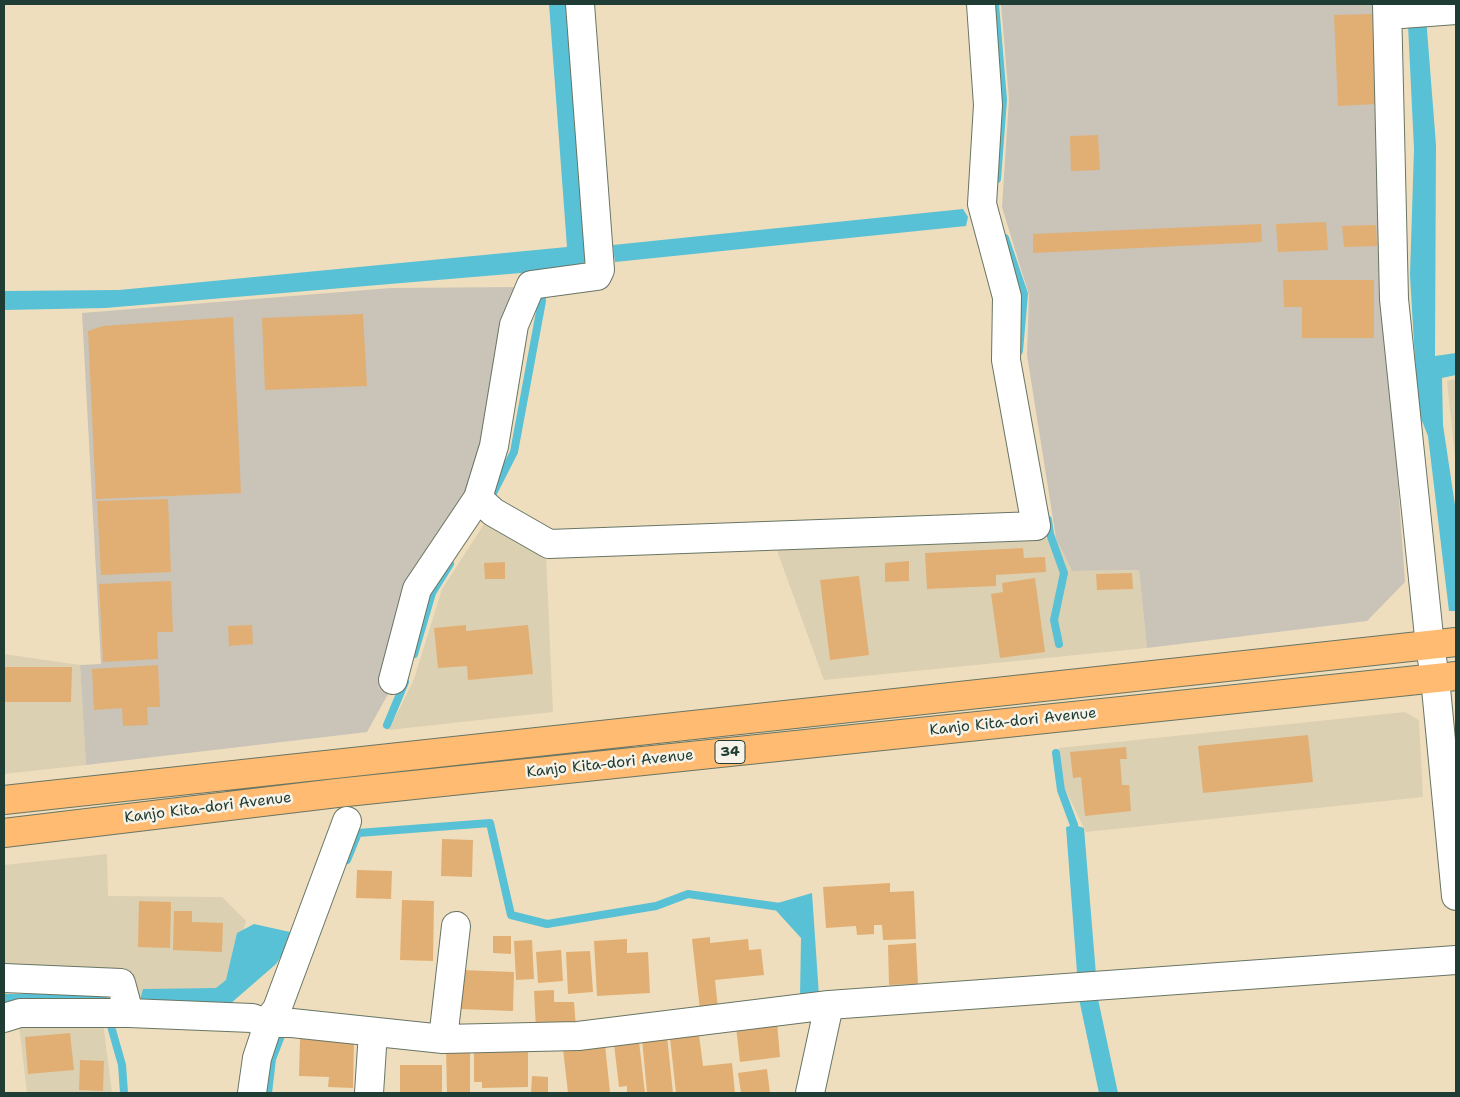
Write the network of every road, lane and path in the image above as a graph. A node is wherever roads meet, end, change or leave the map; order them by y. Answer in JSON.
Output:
{"nodes":[{"id":1,"x":580,"y":4,"type":"edge"},
{"id":2,"x":981,"y":4,"type":"edge"},
{"id":3,"x":1392,"y":11,"type":"edge"},
{"id":4,"x":1445,"y":11,"type":"edge"},
{"id":5,"x":486,"y":505,"type":"junction"},
{"id":6,"x":1456,"y":642,"type":"edge"},
{"id":7,"x":1430,"y":646,"type":"junction"},
{"id":8,"x":1446,"y":677,"type":"edge"},
{"id":9,"x":393,"y":680,"type":"dead end"},
{"id":10,"x":4,"y":800,"type":"edge"},
{"id":11,"x":347,"y":821,"type":"dead end"},
{"id":12,"x":4,"y":833,"type":"edge"},
{"id":13,"x":1456,"y":895,"type":"edge"},
{"id":14,"x":456,"y":926,"type":"dead end"},
{"id":15,"x":1456,"y":960,"type":"edge"},
{"id":16,"x":4,"y":978,"type":"edge"},
{"id":17,"x":829,"y":1006,"type":"junction"},
{"id":18,"x":115,"y":1013,"type":"junction"},
{"id":19,"x":4,"y":1018,"type":"edge"},
{"id":20,"x":279,"y":1023,"type":"junction"},
{"id":21,"x":373,"y":1032,"type":"junction"},
{"id":22,"x":443,"y":1039,"type":"junction"},
{"id":23,"x":252,"y":1093,"type":"edge"},
{"id":24,"x":369,"y":1093,"type":"edge"},
{"id":25,"x":810,"y":1093,"type":"edge"}],
"edges":[{"from":1,"to":5,"type":"street"},
{"from":2,"to":5,"type":"street"},
{"from":3,"to":4,"type":"street"},
{"from":3,"to":7,"type":"street"},
{"from":5,"to":9,"type":"street"},
{"from":6,"to":7,"type":"highway","name":"Kanjo Kita-dori Avenue","number":"34"},
{"from":7,"to":8,"type":"street"},
{"from":7,"to":10,"type":"highway","name":"Kanjo Kita-dori Avenue","number":"34"},
{"from":8,"to":12,"type":"highway","name":"Kanjo Kita-dori Avenue","number":"34"},
{"from":8,"to":13,"type":"street"},
{"from":11,"to":20,"type":"street"},
{"from":14,"to":22,"type":"street"},
{"from":15,"to":17,"type":"street"},
{"from":16,"to":18,"type":"street"},
{"from":17,"to":22,"type":"street"},
{"from":17,"to":25,"type":"street"},
{"from":18,"to":19,"type":"street"},
{"from":18,"to":20,"type":"street"},
{"from":20,"to":21,"type":"street"},
{"from":20,"to":23,"type":"street"},
{"from":21,"to":22,"type":"street"},
{"from":21,"to":24,"type":"street"}]}
